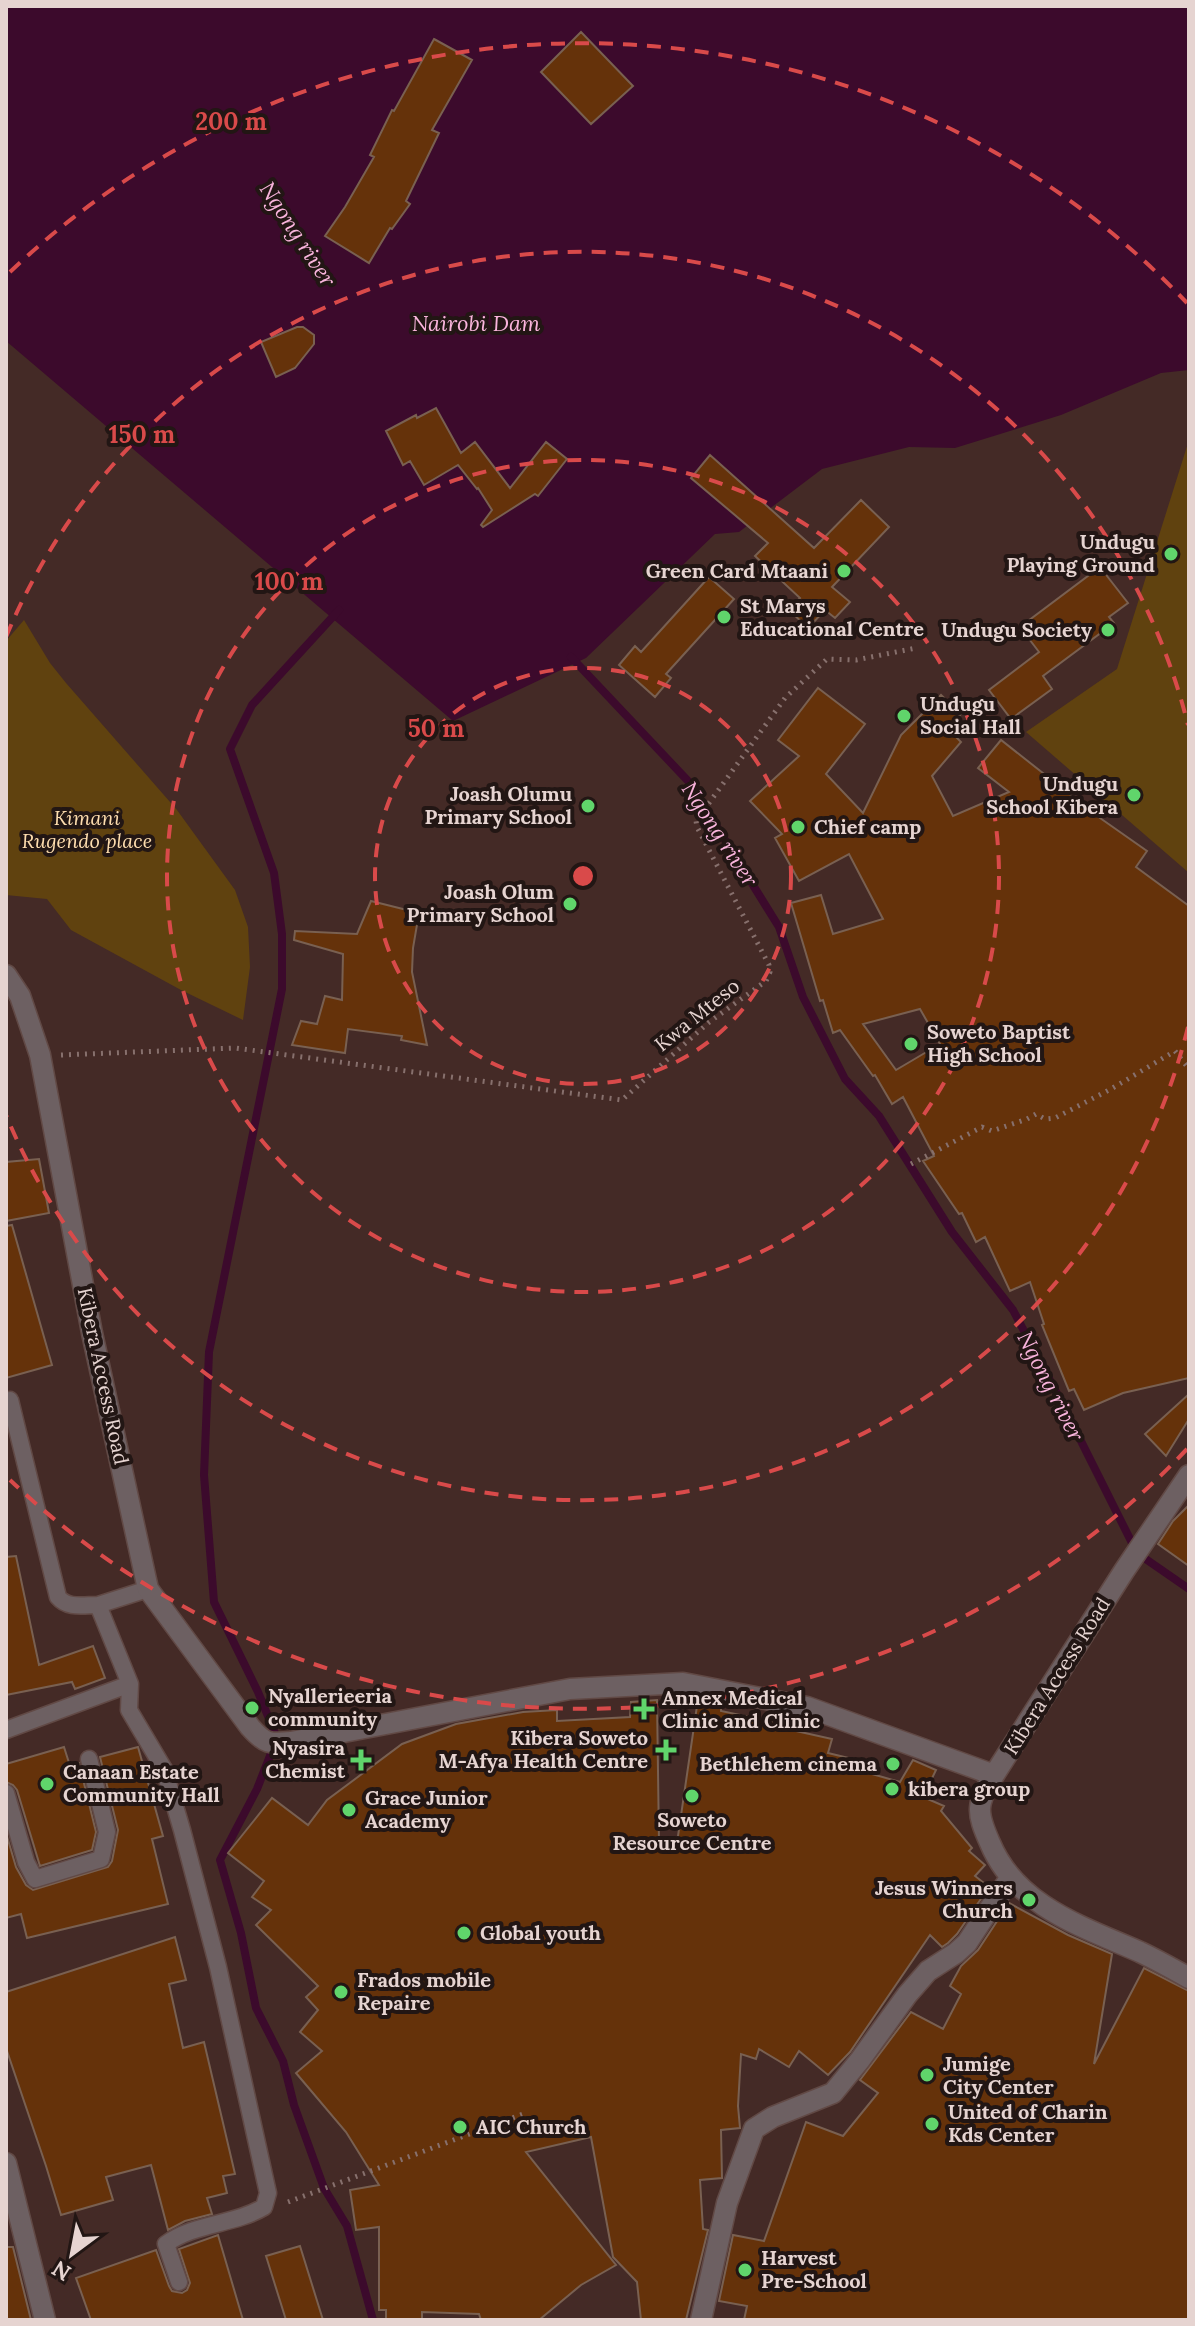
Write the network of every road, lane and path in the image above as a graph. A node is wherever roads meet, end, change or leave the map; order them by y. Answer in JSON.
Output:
{"nodes":[{"id":1,"x":916,"y":648,"type":"dead end"},
{"id":2,"x":6,"y":975,"type":"edge"},
{"id":3,"x":40,"y":1055,"type":"junction"},
{"id":4,"x":1189,"y":1069,"type":"edge"},
{"id":5,"x":911,"y":1164,"type":"dead end"},
{"id":6,"x":10,"y":1400,"type":"dead end"},
{"id":7,"x":1189,"y":1475,"type":"edge"},
{"id":8,"x":148,"y":1589,"type":"junction"},
{"id":9,"x":98,"y":1605,"type":"junction"},
{"id":10,"x":130,"y":1684,"type":"junction"},
{"id":11,"x":6,"y":1730,"type":"edge"},
{"id":12,"x":89,"y":1759,"type":"dead end"},
{"id":13,"x":994,"y":1775,"type":"junction"},
{"id":14,"x":6,"y":1793,"type":"edge"},
{"id":15,"x":1010,"y":1878,"type":"junction"},
{"id":16,"x":1189,"y":1978,"type":"edge"},
{"id":17,"x":523,"y":2114,"type":"dead end"},
{"id":18,"x":6,"y":2163,"type":"edge"},
{"id":19,"x":292,"y":2200,"type":"dead end"},
{"id":20,"x":179,"y":2282,"type":"dead end"},
{"id":21,"x":45,"y":2320,"type":"edge"},
{"id":22,"x":701,"y":2320,"type":"edge"}],
"edges":[{"from":1,"to":3,"type":"path","name":"Kwa Mteso"},
{"from":2,"to":3,"type":"street","name":"Kibera Access Road"},
{"from":3,"to":8,"type":"street","name":"Kibera Access Road"},
{"from":4,"to":5,"type":"path"},
{"from":6,"to":9,"type":"lane"},
{"from":7,"to":13,"type":"street","name":"Kibera Access Road"},
{"from":8,"to":9,"type":"lane"},
{"from":8,"to":13,"type":"street","name":"Kibera Access Road"},
{"from":9,"to":10,"type":"lane"},
{"from":10,"to":11,"type":"lane"},
{"from":10,"to":20,"type":"lane"},
{"from":12,"to":14,"type":"lane"},
{"from":13,"to":15,"type":"street"},
{"from":15,"to":16,"type":"street"},
{"from":15,"to":22,"type":"street"},
{"from":17,"to":19,"type":"path"},
{"from":18,"to":21,"type":"street"}]}
